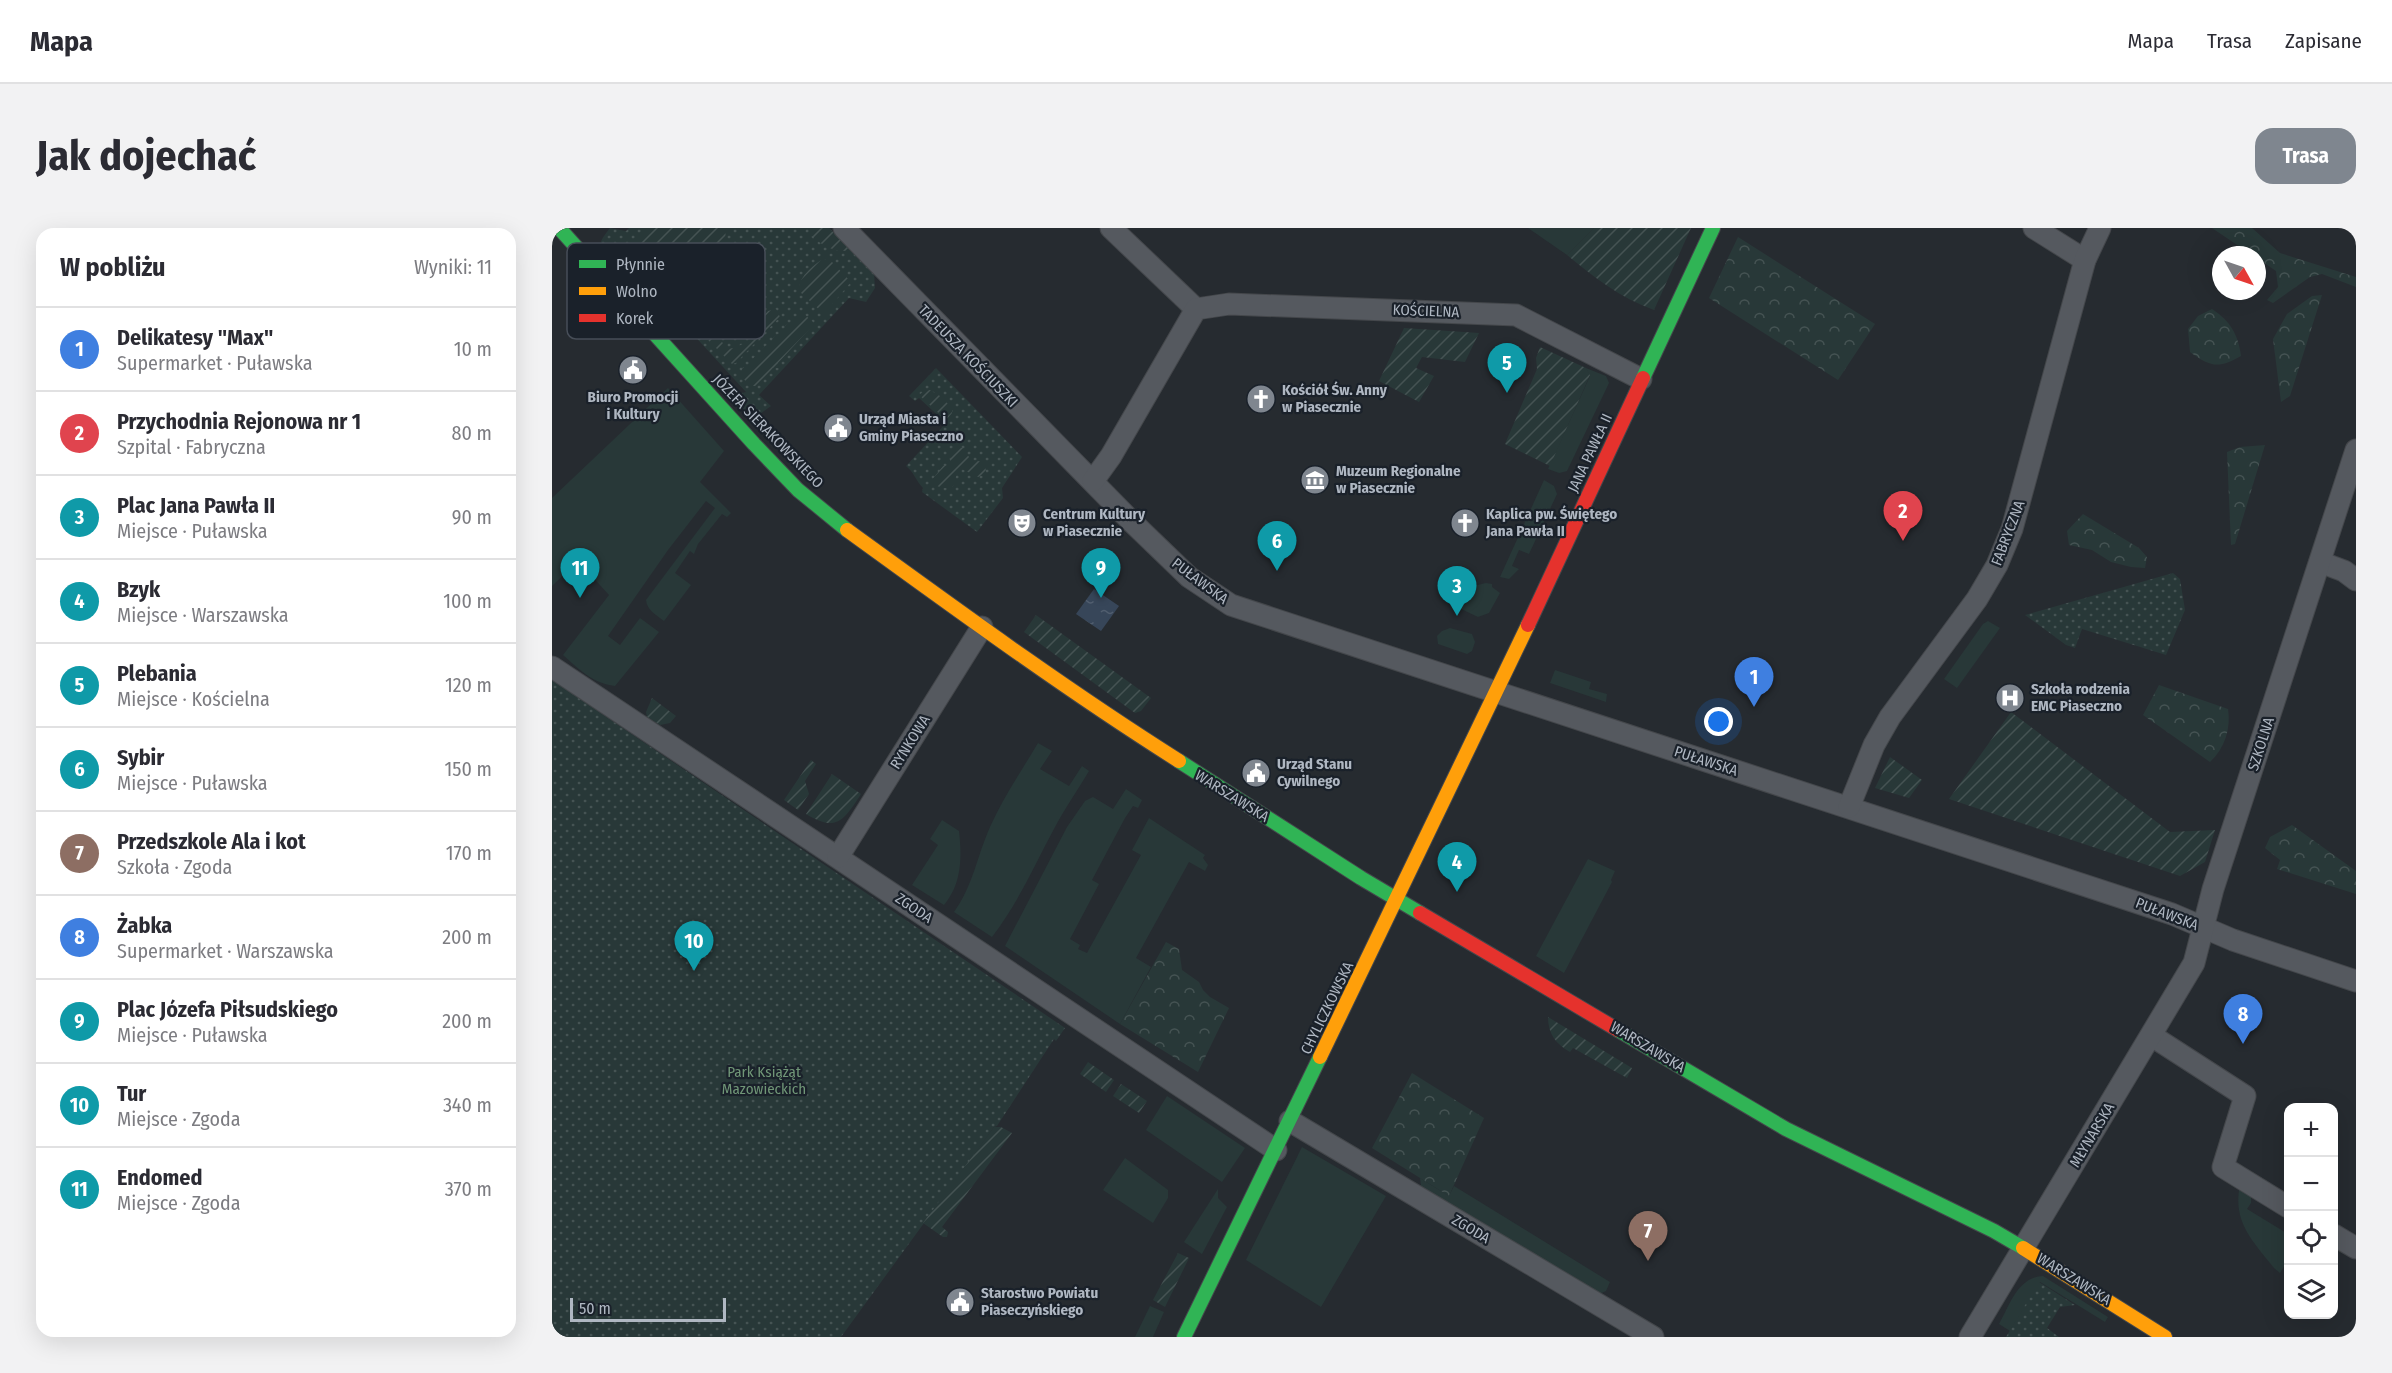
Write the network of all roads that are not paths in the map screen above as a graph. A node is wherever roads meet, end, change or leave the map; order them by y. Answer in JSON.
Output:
{"nodes":[{"id":1,"x":559,"y":228,"type":"edge"},
{"id":2,"x":844,"y":228,"type":"edge"},
{"id":3,"x":1111,"y":228,"type":"edge"},
{"id":4,"x":1713,"y":228,"type":"edge"},
{"id":5,"x":2034,"y":228,"type":"edge"},
{"id":6,"x":2100,"y":228,"type":"edge"},
{"id":7,"x":573,"y":243,"type":"edge"},
{"id":8,"x":2085,"y":260,"type":"junction"},
{"id":9,"x":1196,"y":309,"type":"junction"},
{"id":10,"x":659,"y":339,"type":"edge"},
{"id":11,"x":1641,"y":378,"type":"junction"},
{"id":12,"x":2356,"y":450,"type":"edge"},
{"id":13,"x":1093,"y":482,"type":"junction"},
{"id":14,"x":2320,"y":562,"type":"junction"},
{"id":15,"x":2356,"y":580,"type":"edge"},
{"id":16,"x":982,"y":627,"type":"junction"},
{"id":17,"x":552,"y":667,"type":"edge"},
{"id":18,"x":1497,"y":692,"type":"junction"},
{"id":19,"x":1141,"y":738,"type":"joint"},
{"id":20,"x":1849,"y":807,"type":"junction"},
{"id":21,"x":838,"y":857,"type":"junction"},
{"id":22,"x":1398,"y":900,"type":"junction"},
{"id":23,"x":2202,"y":927,"type":"junction"},
{"id":24,"x":2356,"y":981,"type":"edge"},
{"id":25,"x":2152,"y":1036,"type":"junction"},
{"id":26,"x":1290,"y":1121,"type":"junction"},
{"id":27,"x":1276,"y":1150,"type":"junction"},
{"id":28,"x":2284,"y":1204,"type":"edge"},
{"id":29,"x":2338,"y":1237,"type":"edge"},
{"id":30,"x":2023,"y":1248,"type":"junction"},
{"id":31,"x":2356,"y":1248,"type":"edge"},
{"id":32,"x":1184,"y":1337,"type":"edge"},
{"id":33,"x":1653,"y":1337,"type":"edge"},
{"id":34,"x":1970,"y":1337,"type":"edge"},
{"id":35,"x":2165,"y":1337,"type":"edge"}],
"edges":[{"from":1,"to":7,"type":"street","name":"JÓZEFA SIERAKOWSKIEGO"},
{"from":2,"to":13,"type":"street","name":"TADEUSZA KOŚCIUSZKI"},
{"from":3,"to":9,"type":"street"},
{"from":4,"to":11,"type":"street","name":"JANA PAWŁA II"},
{"from":5,"to":8,"type":"street"},
{"from":6,"to":8,"type":"street","name":"FABRYCZNA"},
{"from":8,"to":20,"type":"street","name":"FABRYCZNA"},
{"from":9,"to":11,"type":"street","name":"KOŚCIELNA"},
{"from":9,"to":13,"type":"street"},
{"from":10,"to":16,"type":"street","name":"JÓZEFA SIERAKOWSKIEGO"},
{"from":11,"to":18,"type":"street","name":"JANA PAWŁA II"},
{"from":12,"to":14,"type":"street","name":"SZKOLNA"},
{"from":13,"to":18,"type":"street","name":"PUŁAWSKA"},
{"from":14,"to":15,"type":"street"},
{"from":14,"to":23,"type":"street","name":"SZKOLNA"},
{"from":16,"to":19,"type":"street","name":"JÓZEFA SIERAKOWSKIEGO"},
{"from":16,"to":21,"type":"street","name":"RYNKOWA"},
{"from":17,"to":21,"type":"street","name":"ZGODA"},
{"from":18,"to":20,"type":"street","name":"PUŁAWSKA"},
{"from":18,"to":22,"type":"street","name":"CHYLICZKOWSKA"},
{"from":19,"to":22,"type":"street","name":"WARSZAWSKA"},
{"from":20,"to":23,"type":"street","name":"PUŁAWSKA"},
{"from":21,"to":27,"type":"street","name":"ZGODA"},
{"from":22,"to":26,"type":"street","name":"CHYLICZKOWSKA"},
{"from":22,"to":30,"type":"street","name":"WARSZAWSKA"},
{"from":23,"to":24,"type":"street","name":"PUŁAWSKA"},
{"from":23,"to":25,"type":"street","name":"MŁYNARSKA"},
{"from":25,"to":28,"type":"street"},
{"from":25,"to":30,"type":"street","name":"MŁYNARSKA"},
{"from":26,"to":27,"type":"street","name":"CHYLICZKOWSKA"},
{"from":26,"to":33,"type":"street","name":"ZGODA"},
{"from":27,"to":32,"type":"street","name":"CHYLICZKOWSKA"},
{"from":29,"to":31,"type":"street"},
{"from":30,"to":34,"type":"street","name":"MŁYNARSKA"},
{"from":30,"to":35,"type":"street","name":"WARSZAWSKA"}]}
